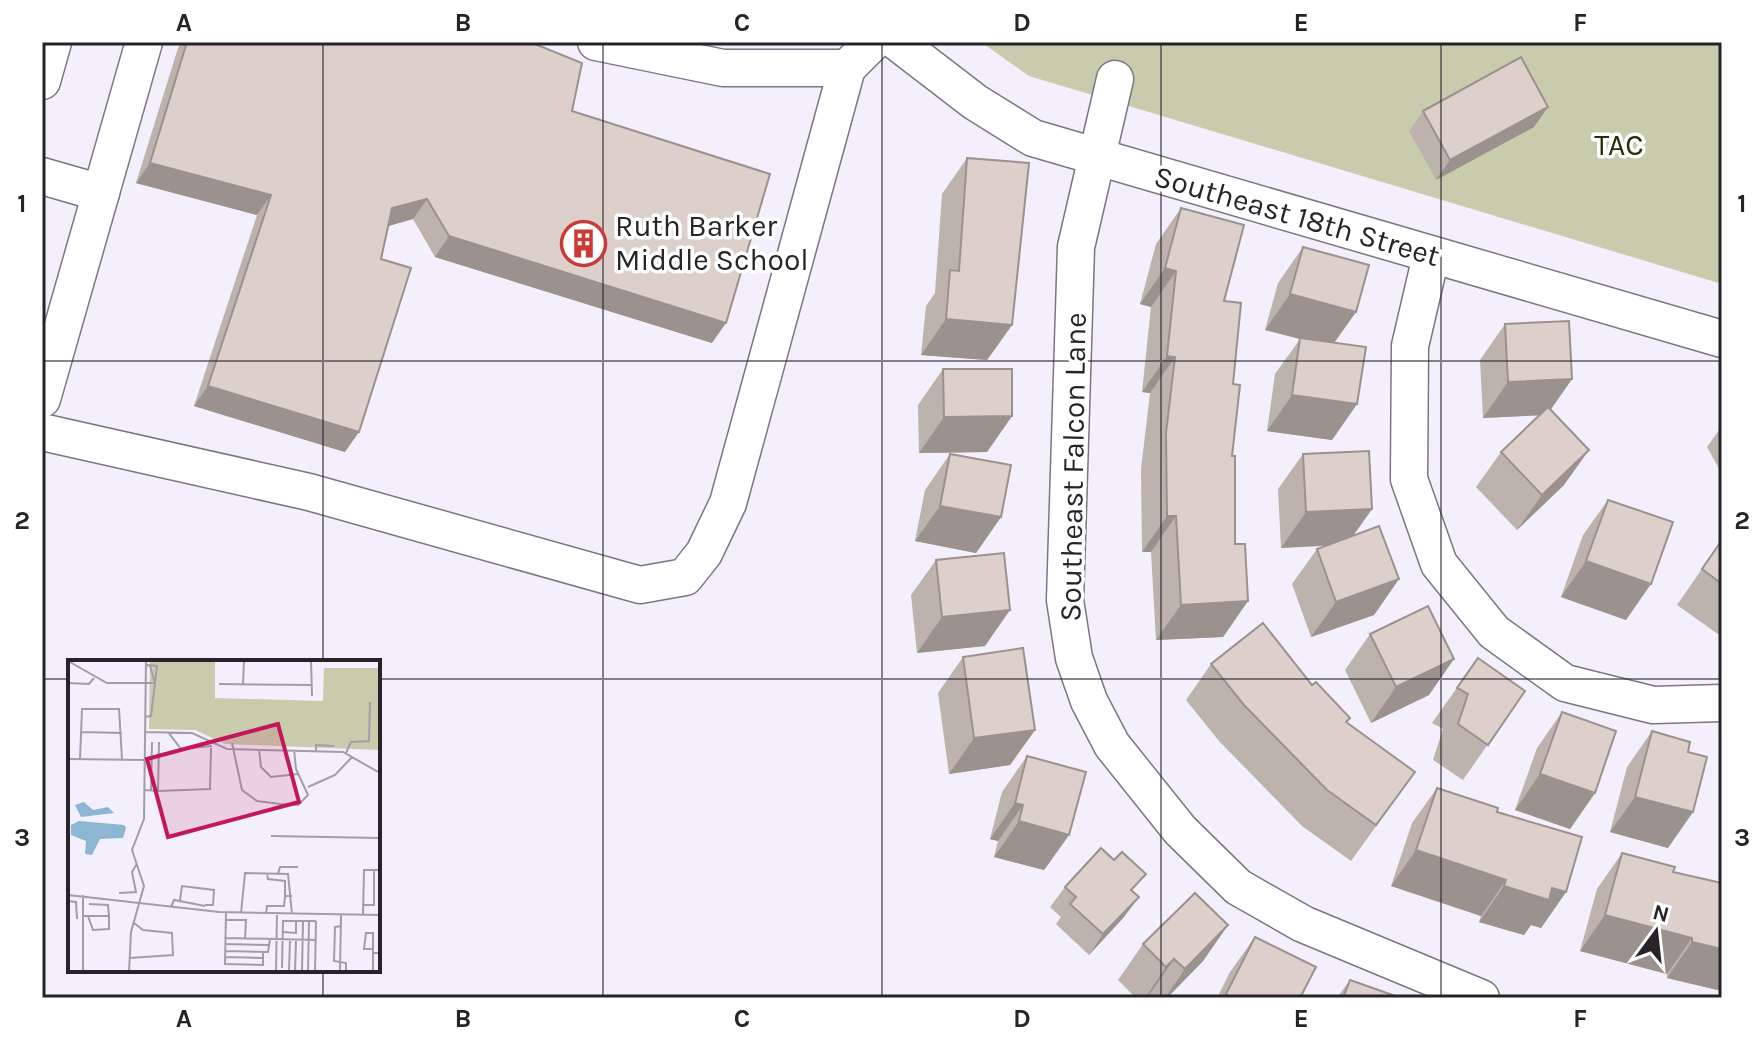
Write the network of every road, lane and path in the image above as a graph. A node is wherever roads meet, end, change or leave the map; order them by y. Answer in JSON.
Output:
{"nodes":[{"id":1,"x":53,"y":42,"type":"edge"},
{"id":2,"x":144,"y":42,"type":"edge"},
{"id":3,"x":596,"y":42,"type":"edge"},
{"id":4,"x":873,"y":42,"type":"edge"},
{"id":5,"x":897,"y":42,"type":"edge"},
{"id":6,"x":847,"y":68,"type":"junction"},
{"id":7,"x":1115,"y":79,"type":"dead end"},
{"id":8,"x":42,"y":81,"type":"edge"},
{"id":9,"x":1094,"y":156,"type":"junction"},
{"id":10,"x":42,"y":176,"type":"edge"},
{"id":11,"x":101,"y":193,"type":"junction"},
{"id":12,"x":1431,"y":256,"type":"junction"},
{"id":13,"x":1722,"y":339,"type":"edge"},
{"id":14,"x":42,"y":399,"type":"edge"},
{"id":15,"x":42,"y":432,"type":"edge"},
{"id":16,"x":1722,"y":703,"type":"edge"},
{"id":17,"x":1481,"y":998,"type":"edge"}],
"edges":[{"from":1,"to":8,"type":"street"},
{"from":2,"to":11,"type":"street"},
{"from":3,"to":6,"type":"street"},
{"from":4,"to":6,"type":"street"},
{"from":5,"to":9,"type":"street","name":"Southeast 18th Street"},
{"from":6,"to":15,"type":"street"},
{"from":7,"to":9,"type":"street","name":"Southeast Falcon Lane"},
{"from":9,"to":12,"type":"street","name":"Southeast 18th Street"},
{"from":9,"to":17,"type":"street","name":"Southeast Falcon Lane"},
{"from":10,"to":11,"type":"street"},
{"from":11,"to":14,"type":"street"},
{"from":12,"to":13,"type":"street","name":"Southeast 18th Street"},
{"from":12,"to":16,"type":"street"}]}
